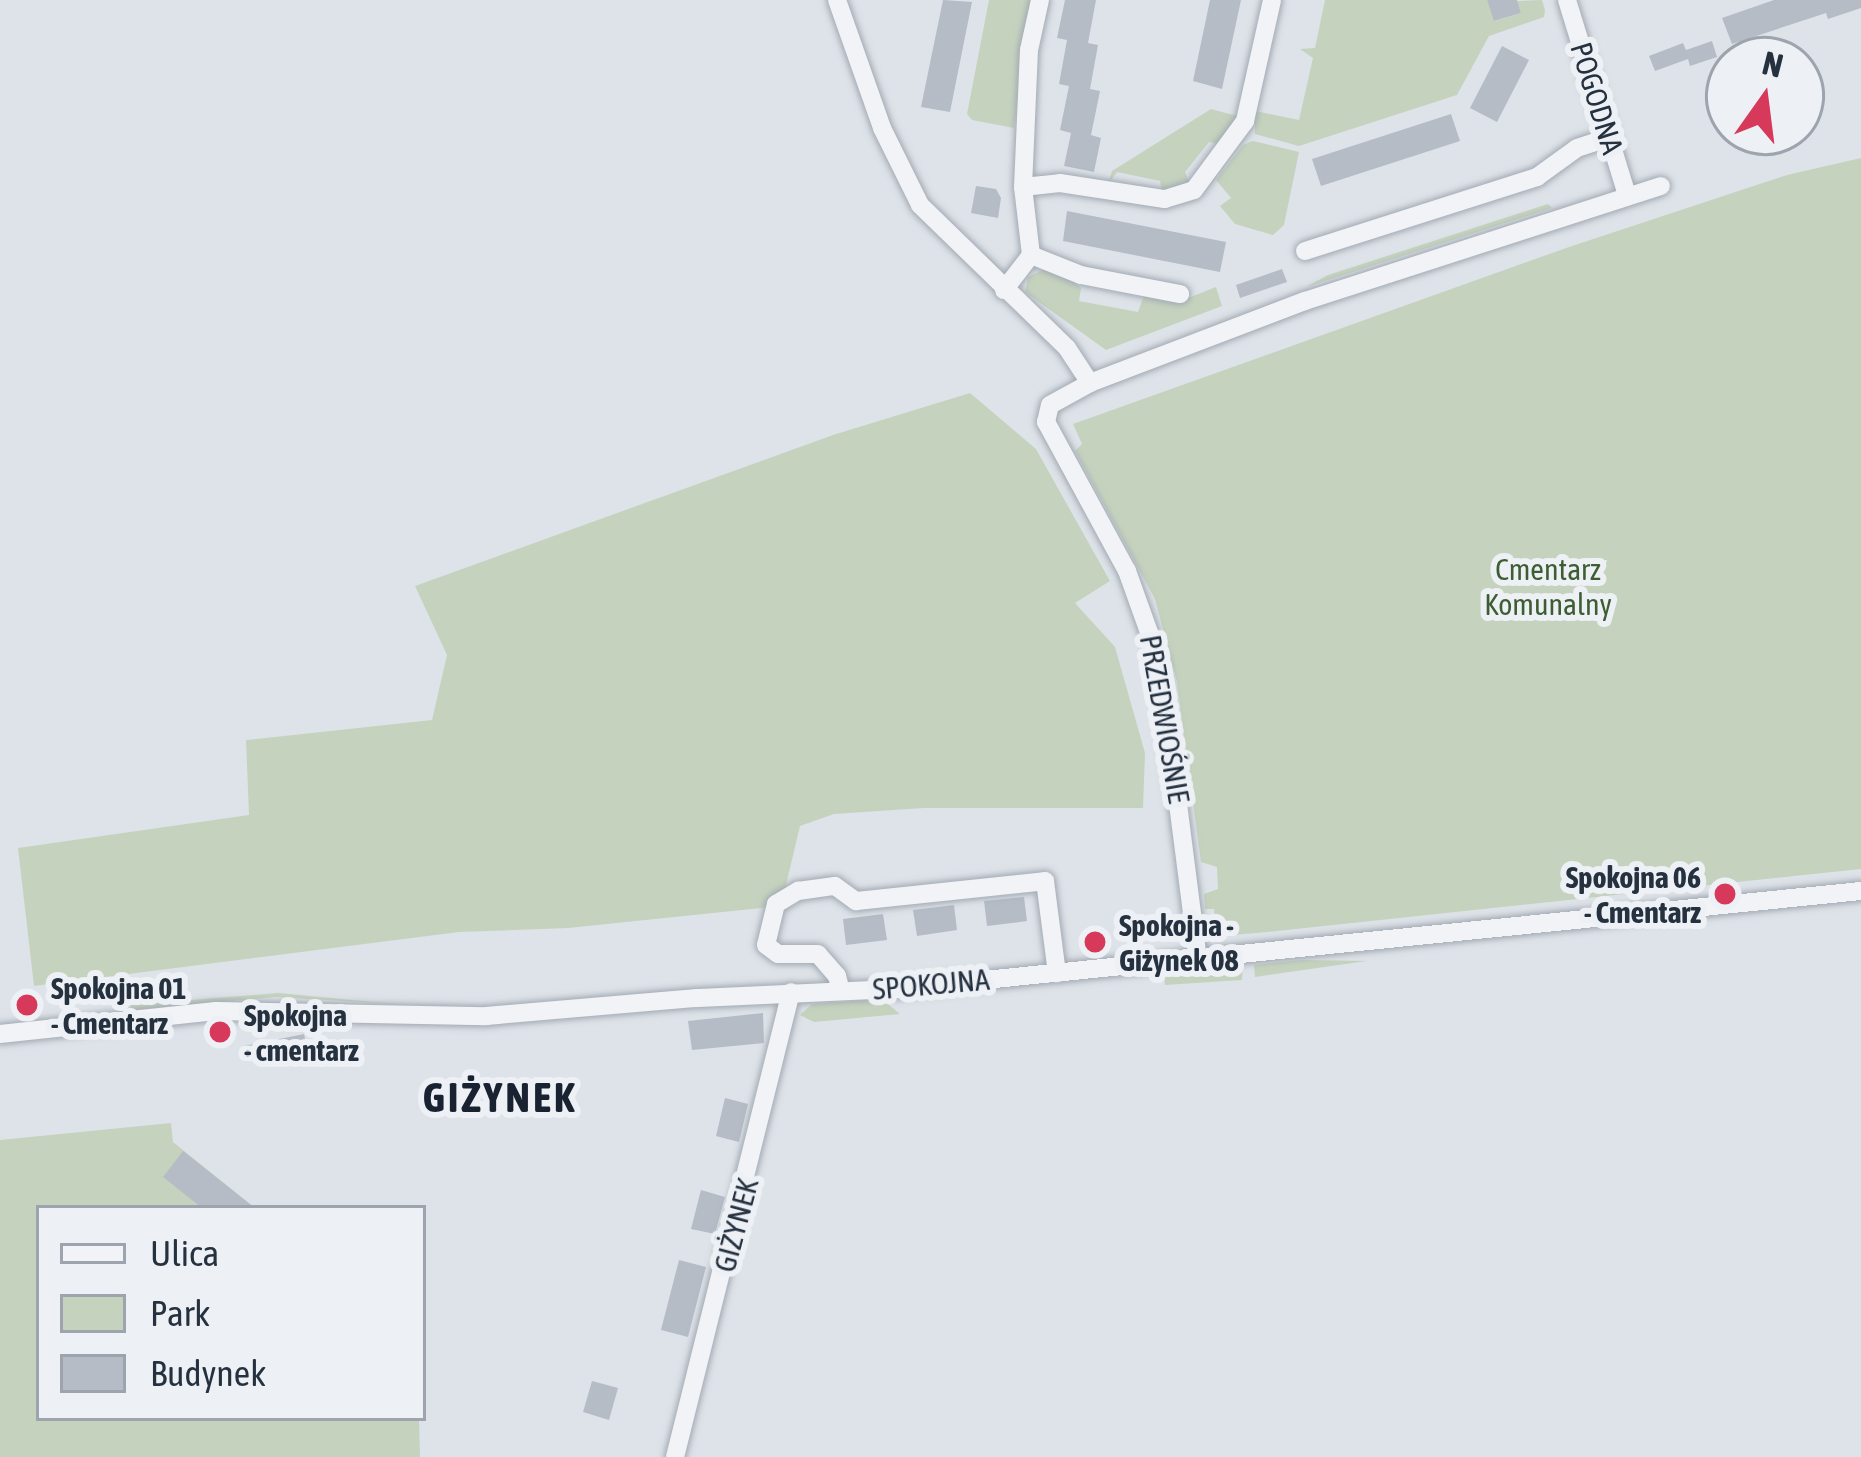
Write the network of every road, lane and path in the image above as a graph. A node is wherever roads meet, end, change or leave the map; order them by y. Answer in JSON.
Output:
{"nodes":[{"id":1,"x":837,"y":0,"type":"edge"},
{"id":2,"x":1040,"y":0,"type":"edge"},
{"id":3,"x":1272,"y":0,"type":"edge"},
{"id":4,"x":1567,"y":0,"type":"edge"},
{"id":5,"x":1610,"y":137,"type":"junction"},
{"id":6,"x":1661,"y":186,"type":"dead end"},
{"id":7,"x":1023,"y":187,"type":"junction"},
{"id":8,"x":1627,"y":195,"type":"junction"},
{"id":9,"x":1306,"y":251,"type":"dead end"},
{"id":10,"x":1031,"y":255,"type":"junction"},
{"id":11,"x":1004,"y":290,"type":"junction"},
{"id":12,"x":1180,"y":294,"type":"dead end"},
{"id":13,"x":1090,"y":383,"type":"junction"},
{"id":14,"x":1861,"y":891,"type":"edge"},
{"id":15,"x":1198,"y":960,"type":"junction"},
{"id":16,"x":1057,"y":974,"type":"junction"},
{"id":17,"x":841,"y":991,"type":"junction"},
{"id":18,"x":791,"y":992,"type":"junction"},
{"id":19,"x":0,"y":1034,"type":"edge"},
{"id":20,"x":675,"y":1457,"type":"edge"}],
"edges":[{"from":1,"to":11,"type":"street"},
{"from":2,"to":7,"type":"street"},
{"from":3,"to":7,"type":"street"},
{"from":4,"to":5,"type":"street","name":"POGODNA"},
{"from":5,"to":8,"type":"street","name":"POGODNA"},
{"from":5,"to":9,"type":"street"},
{"from":6,"to":8,"type":"street","name":"PRZEDWIOŚNIE"},
{"from":7,"to":10,"type":"street"},
{"from":8,"to":13,"type":"street","name":"PRZEDWIOŚNIE"},
{"from":10,"to":11,"type":"street"},
{"from":10,"to":12,"type":"street"},
{"from":11,"to":13,"type":"street"},
{"from":13,"to":15,"type":"street","name":"PRZEDWIOŚNIE"},
{"from":14,"to":15,"type":"street","name":"SPOKOJNA"},
{"from":15,"to":16,"type":"street","name":"SPOKOJNA"},
{"from":16,"to":17,"type":"street","name":"SPOKOJNA"},
{"from":16,"to":17,"type":"street"},
{"from":17,"to":18,"type":"street","name":"SPOKOJNA"},
{"from":18,"to":19,"type":"street","name":"SPOKOJNA"},
{"from":18,"to":20,"type":"street","name":"GIŻYNEK"}]}
